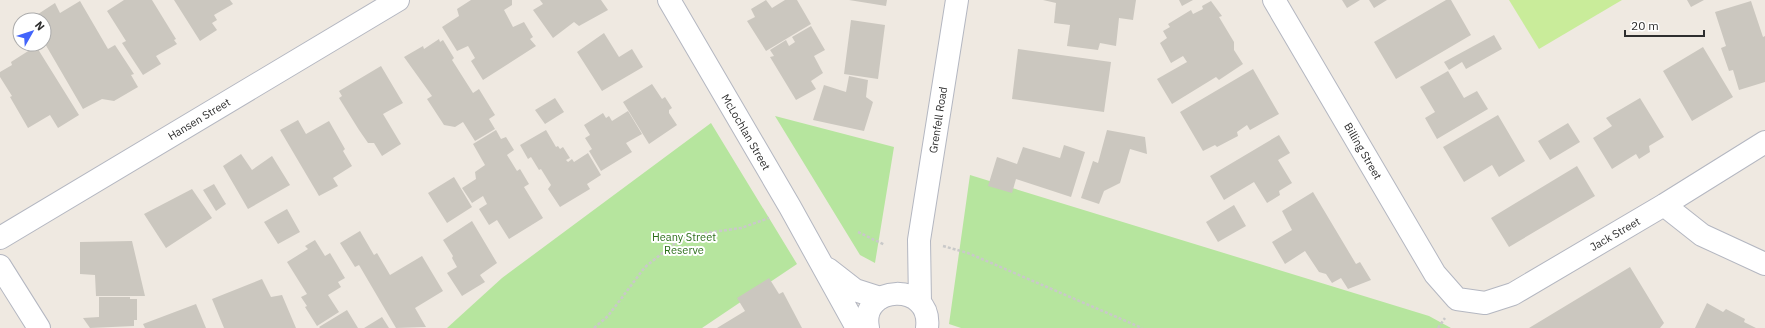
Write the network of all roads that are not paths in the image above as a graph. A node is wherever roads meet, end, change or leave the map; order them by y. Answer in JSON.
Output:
{"nodes":[{"id":1,"x":398,"y":0,"type":"edge"},
{"id":2,"x":669,"y":0,"type":"edge"},
{"id":3,"x":956,"y":0,"type":"edge"},
{"id":4,"x":1274,"y":0,"type":"edge"},
{"id":5,"x":1765,"y":142,"type":"edge"},
{"id":6,"x":1664,"y":205,"type":"junction"},
{"id":7,"x":0,"y":238,"type":"edge"},
{"id":8,"x":919,"y":240,"type":"junction"},
{"id":9,"x":1765,"y":264,"type":"edge"},
{"id":10,"x":822,"y":265,"type":"junction"},
{"id":11,"x":0,"y":266,"type":"edge"},
{"id":12,"x":889,"y":295,"type":"junction"},
{"id":13,"x":1457,"y":298,"type":"joint"},
{"id":14,"x":920,"y":302,"type":"junction"},
{"id":15,"x":39,"y":328,"type":"edge"},
{"id":16,"x":857,"y":328,"type":"edge"},
{"id":17,"x":868,"y":328,"type":"edge"},
{"id":18,"x":926,"y":328,"type":"edge"}],
"edges":[{"from":1,"to":7,"type":"street","name":"Hansen Street"},
{"from":2,"to":10,"type":"street","name":"McLochlan Street"},
{"from":3,"to":8,"type":"street","name":"Grenfell Road"},
{"from":4,"to":13,"type":"street","name":"Billing Street"},
{"from":5,"to":6,"type":"street","name":"Jack Street"},
{"from":6,"to":9,"type":"street"},
{"from":6,"to":13,"type":"street","name":"Jack Street"},
{"from":8,"to":12,"type":"street","name":"Grenfell Road"},
{"from":8,"to":14,"type":"street","name":"Grenfell Road"},
{"from":10,"to":12,"type":"street","name":"McLochlan Street"},
{"from":10,"to":16,"type":"street","name":"McLochlan Street"},
{"from":11,"to":15,"type":"street"},
{"from":12,"to":14,"type":"street","name":"McLochlan Street"},
{"from":12,"to":17,"type":"street","name":"Grenfell Road"},
{"from":14,"to":18,"type":"street"}]}
